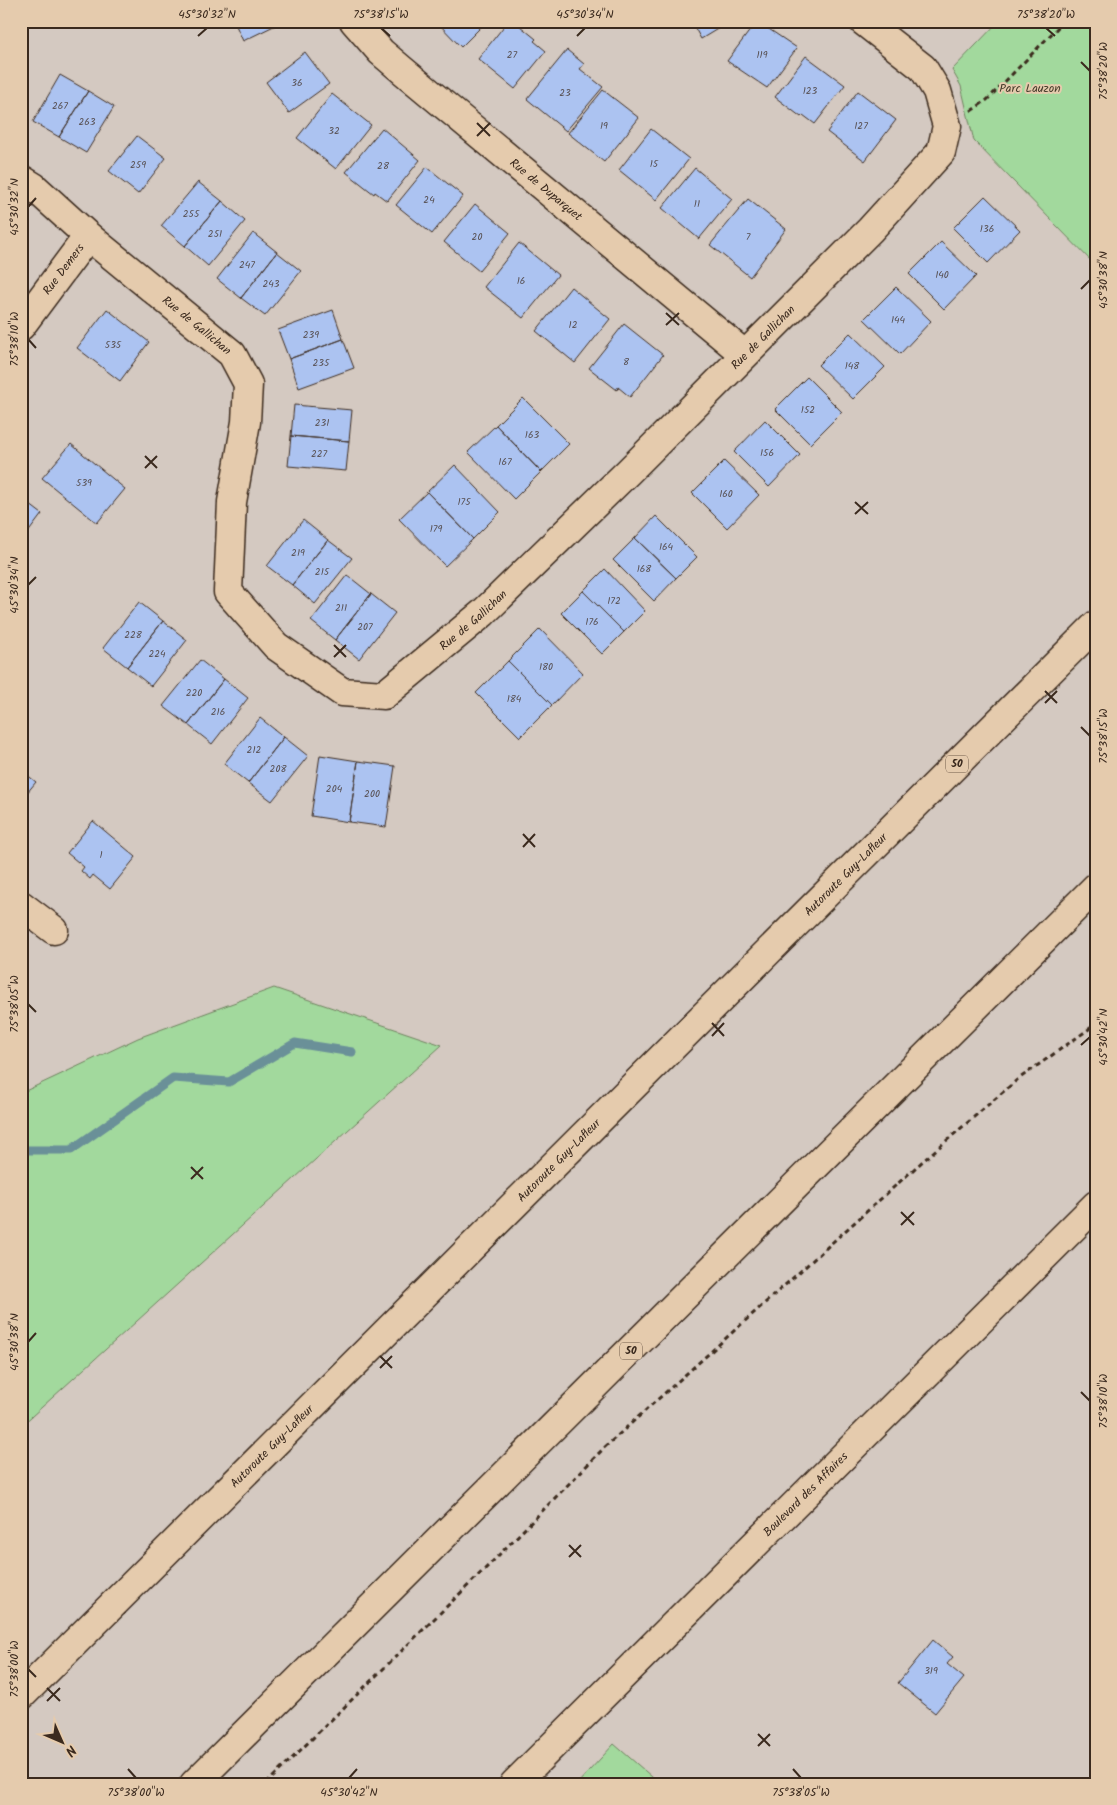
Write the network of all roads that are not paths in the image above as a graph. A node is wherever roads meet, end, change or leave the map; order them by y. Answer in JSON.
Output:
{"nodes":[{"id":1,"x":354,"y":21,"type":"edge"},
{"id":2,"x":864,"y":21,"type":"edge"},
{"id":3,"x":21,"y":179,"type":"edge"},
{"id":4,"x":88,"y":236,"type":"junction"},
{"id":5,"x":21,"y":326,"type":"edge"},
{"id":6,"x":744,"y":354,"type":"junction"},
{"id":7,"x":1096,"y":625,"type":"edge"},
{"id":8,"x":1096,"y":887,"type":"edge"},
{"id":9,"x":21,"y":904,"type":"edge"},
{"id":10,"x":54,"y":930,"type":"dead end"},
{"id":11,"x":1096,"y":1205,"type":"edge"},
{"id":12,"x":21,"y":1696,"type":"edge"},
{"id":13,"x":194,"y":1784,"type":"edge"},
{"id":14,"x":514,"y":1784,"type":"edge"}],
"edges":[{"from":1,"to":6,"type":"main road","name":"Rue de Duparquet"},
{"from":2,"to":6,"type":"main road","name":"Rue de Gallichan"},
{"from":3,"to":4,"type":"main road","name":"Rue de Gallichan"},
{"from":4,"to":5,"type":"main road","name":"Rue Demers"},
{"from":4,"to":6,"type":"main road","name":"Rue de Gallichan"},
{"from":7,"to":12,"type":"main road","name":"Autoroute Guy-Lafleur","number":"50"},
{"from":8,"to":13,"type":"main road","number":"50"},
{"from":9,"to":10,"type":"main road"},
{"from":11,"to":14,"type":"main road","name":"Boulevard des Affaires"}]}
